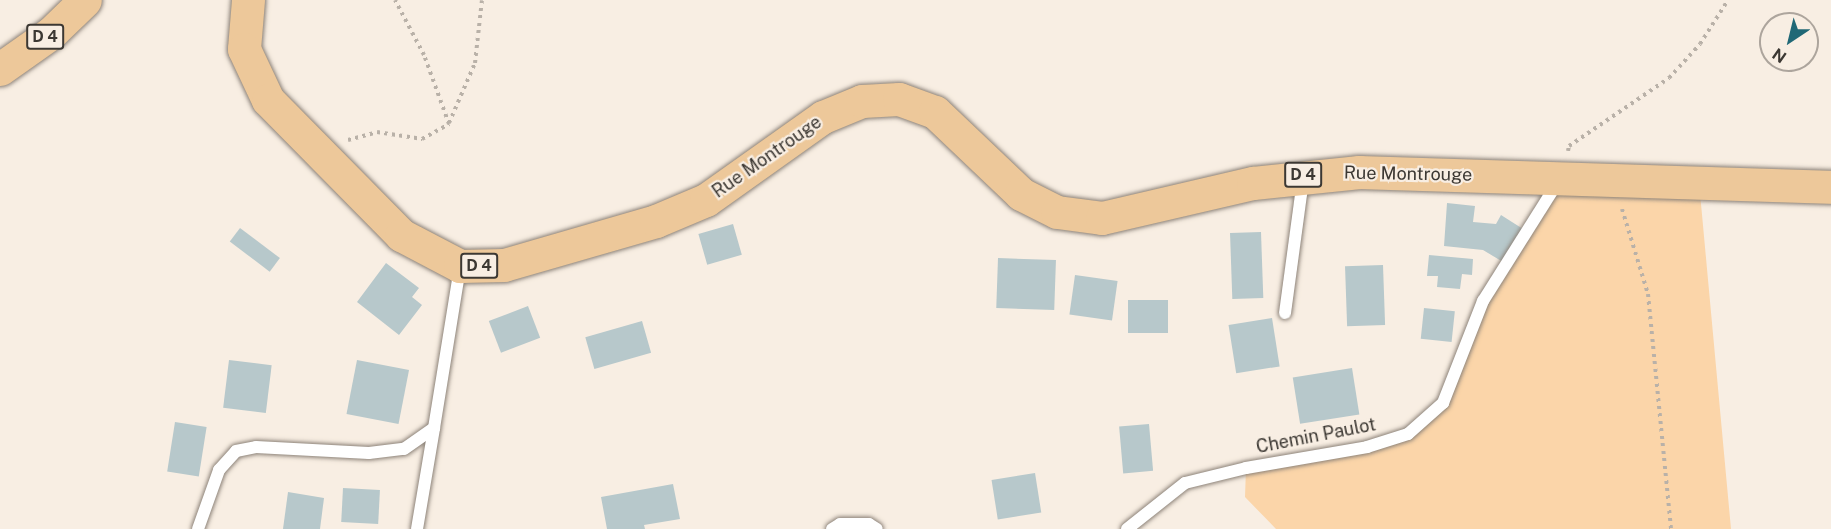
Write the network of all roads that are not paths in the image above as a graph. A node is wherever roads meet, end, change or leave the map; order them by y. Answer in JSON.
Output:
{"nodes":[{"id":1,"x":85,"y":0,"type":"edge"},
{"id":2,"x":248,"y":0,"type":"edge"},
{"id":3,"x":0,"y":69,"type":"edge"},
{"id":4,"x":1303,"y":175,"type":"junction"},
{"id":5,"x":1560,"y":178,"type":"junction"},
{"id":6,"x":1831,"y":187,"type":"edge"},
{"id":7,"x":460,"y":266,"type":"junction"},
{"id":8,"x":1285,"y":313,"type":"dead end"},
{"id":9,"x":434,"y":428,"type":"junction"},
{"id":10,"x":198,"y":529,"type":"edge"},
{"id":11,"x":417,"y":529,"type":"edge"},
{"id":12,"x":832,"y":529,"type":"edge"},
{"id":13,"x":877,"y":529,"type":"edge"},
{"id":14,"x":1127,"y":529,"type":"edge"}],
"edges":[{"from":1,"to":3,"type":"main road","number":"D 4"},
{"from":2,"to":7,"type":"main road","name":"Rue Montrouge","number":"D 4"},
{"from":4,"to":5,"type":"main road","name":"Rue Montrouge","number":"D 4"},
{"from":4,"to":7,"type":"main road","name":"Rue Montrouge","number":"D 4"},
{"from":4,"to":8,"type":"lane"},
{"from":5,"to":6,"type":"main road","name":"Rue Montrouge","number":"D 4"},
{"from":5,"to":14,"type":"lane","name":"Chemin Paulot"},
{"from":7,"to":9,"type":"lane"},
{"from":9,"to":10,"type":"lane"},
{"from":9,"to":11,"type":"lane"},
{"from":12,"to":13,"type":"lane"}]}
